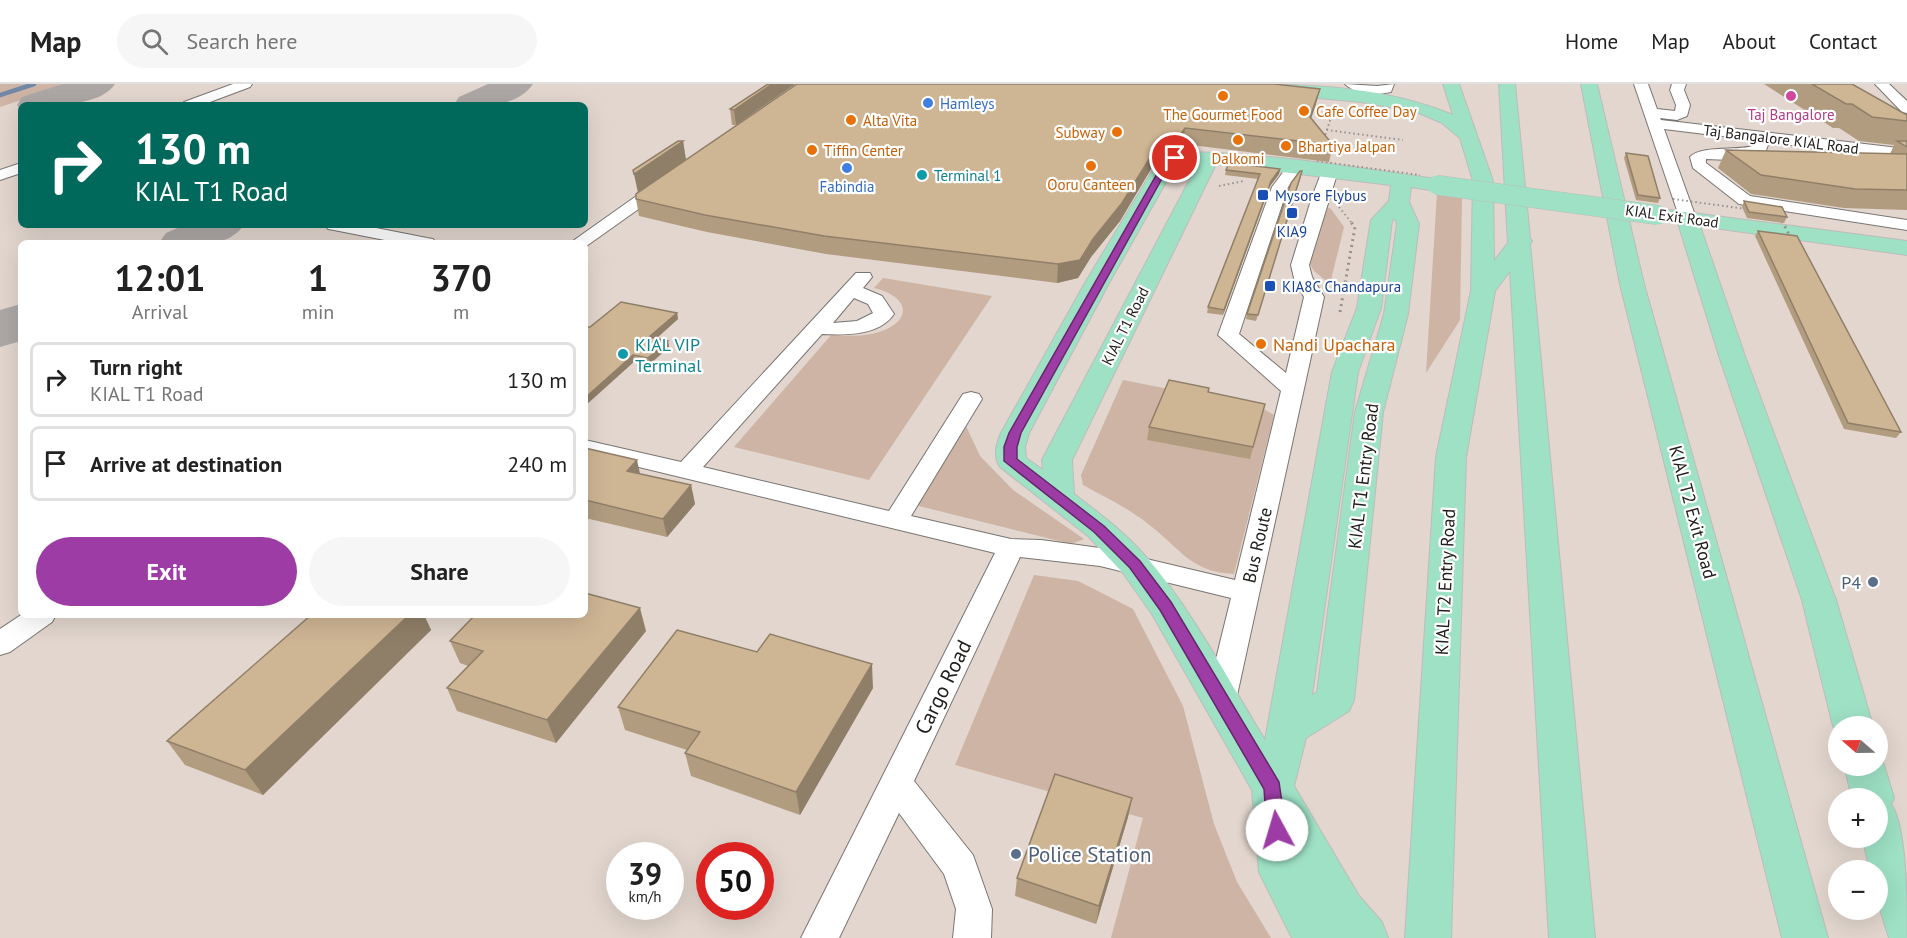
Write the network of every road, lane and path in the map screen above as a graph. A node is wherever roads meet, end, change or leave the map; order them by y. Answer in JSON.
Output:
{"nodes":[{"id":1,"x":246,"y":84,"type":"edge"},
{"id":2,"x":1241,"y":84,"type":"edge"},
{"id":3,"x":1352,"y":84,"type":"edge"},
{"id":4,"x":1388,"y":84,"type":"edge"},
{"id":5,"x":1450,"y":84,"type":"edge"},
{"id":6,"x":1507,"y":84,"type":"edge"},
{"id":7,"x":1589,"y":84,"type":"edge"},
{"id":8,"x":1641,"y":84,"type":"edge"},
{"id":9,"x":1679,"y":84,"type":"edge"},
{"id":10,"x":1882,"y":84,"type":"edge"},
{"id":11,"x":197,"y":102,"type":"edge"},
{"id":12,"x":1907,"y":109,"type":"edge"},
{"id":13,"x":1654,"y":119,"type":"junction"},
{"id":14,"x":1467,"y":135,"type":"junction"},
{"id":15,"x":1750,"y":135,"type":"junction"},
{"id":16,"x":1907,"y":154,"type":"edge"},
{"id":17,"x":1198,"y":157,"type":"junction"},
{"id":18,"x":1263,"y":163,"type":"junction"},
{"id":19,"x":1295,"y":166,"type":"junction"},
{"id":20,"x":18,"y":169,"type":"edge"},
{"id":21,"x":1330,"y":171,"type":"junction"},
{"id":22,"x":0,"y":176,"type":"edge"},
{"id":23,"x":674,"y":177,"type":"edge"},
{"id":24,"x":1483,"y":181,"type":"junction"},
{"id":25,"x":1219,"y":186,"type":"dead end"},
{"id":26,"x":1400,"y":191,"type":"junction"},
{"id":27,"x":1746,"y":209,"type":"edge"},
{"id":28,"x":1672,"y":211,"type":"junction"},
{"id":29,"x":1779,"y":213,"type":"edge"},
{"id":30,"x":1907,"y":225,"type":"edge"},
{"id":31,"x":350,"y":228,"type":"edge"},
{"id":32,"x":412,"y":240,"type":"edge"},
{"id":33,"x":583,"y":240,"type":"edge"},
{"id":34,"x":1521,"y":241,"type":"junction"},
{"id":35,"x":1795,"y":245,"type":"edge"},
{"id":36,"x":1907,"y":248,"type":"edge"},
{"id":37,"x":1483,"y":291,"type":"junction"},
{"id":38,"x":817,"y":328,"type":"junction"},
{"id":39,"x":1293,"y":390,"type":"junction"},
{"id":40,"x":971,"y":399,"type":"dead end"},
{"id":41,"x":588,"y":448,"type":"edge"},
{"id":42,"x":687,"y":471,"type":"junction"},
{"id":43,"x":1059,"y":498,"type":"junction"},
{"id":44,"x":895,"y":521,"type":"junction"},
{"id":45,"x":1011,"y":548,"type":"junction"},
{"id":46,"x":1135,"y":565,"type":"junction"},
{"id":47,"x":1245,"y":592,"type":"junction"},
{"id":48,"x":38,"y":618,"type":"edge"},
{"id":49,"x":0,"y":644,"type":"edge"},
{"id":50,"x":1221,"y":700,"type":"junction"},
{"id":51,"x":1850,"y":716,"type":"edge"},
{"id":52,"x":896,"y":784,"type":"junction"},
{"id":53,"x":1272,"y":788,"type":"junction"},
{"id":54,"x":1886,"y":848,"type":"edge"},
{"id":55,"x":1907,"y":926,"type":"edge"},
{"id":56,"x":820,"y":938,"type":"edge"},
{"id":57,"x":972,"y":938,"type":"edge"},
{"id":58,"x":1317,"y":938,"type":"edge"},
{"id":59,"x":1365,"y":938,"type":"edge"},
{"id":60,"x":1428,"y":938,"type":"edge"},
{"id":61,"x":1572,"y":938,"type":"edge"},
{"id":62,"x":1805,"y":938,"type":"edge"}],
"edges":[{"from":1,"to":11,"type":"lane"},
{"from":2,"to":14,"type":"main road"},
{"from":3,"to":4,"type":"lane"},
{"from":5,"to":14,"type":"main road"},
{"from":6,"to":34,"type":"main road"},
{"from":7,"to":62,"type":"main road","name":"KIAL T2 Exit Road"},
{"from":8,"to":13,"type":"lane"},
{"from":9,"to":13,"type":"lane","name":"Taj Bangalore KIAL Road"},
{"from":10,"to":12,"type":"lane"},
{"from":13,"to":15,"type":"lane","name":"Taj Bangalore KIAL Road"},
{"from":13,"to":28,"type":"lane"},
{"from":14,"to":24,"type":"main road"},
{"from":15,"to":16,"type":"lane","name":"Taj Bangalore KIAL Road"},
{"from":15,"to":30,"type":"lane"},
{"from":17,"to":18,"type":"main road"},
{"from":17,"to":43,"type":"main road","name":"KIAL T1 Road"},
{"from":17,"to":43,"type":"main road","name":"KIAL T1 Entry Road"},
{"from":18,"to":19,"type":"main road"},
{"from":18,"to":25,"type":"path"},
{"from":19,"to":21,"type":"main road"},
{"from":19,"to":39,"type":"lane"},
{"from":20,"to":22,"type":"lane"},
{"from":21,"to":26,"type":"main road"},
{"from":21,"to":39,"type":"lane","name":"Bus Route"},
{"from":23,"to":33,"type":"lane"},
{"from":24,"to":34,"type":"main road"},
{"from":24,"to":37,"type":"main road"},
{"from":26,"to":28,"type":"main road","name":"KIAL Exit Road","bridge":true},
{"from":26,"to":53,"type":"main road","name":"KIAL T1 Entry Road"},
{"from":27,"to":28,"type":"path","bridge":true},
{"from":28,"to":36,"type":"main road","name":"KIAL Exit Road"},
{"from":28,"to":51,"type":"main road"},
{"from":29,"to":35,"type":"path","bridge":true},
{"from":31,"to":32,"type":"lane"},
{"from":34,"to":37,"type":"main road","name":"KIAL T2 Entry Road"},
{"from":34,"to":61,"type":"main road"},
{"from":37,"to":60,"type":"main road","name":"KIAL T2 Entry Road"},
{"from":38,"to":38,"type":"lane"},
{"from":38,"to":42,"type":"lane"},
{"from":39,"to":47,"type":"lane","name":"Bus Route"},
{"from":40,"to":44,"type":"lane"},
{"from":41,"to":42,"type":"lane"},
{"from":42,"to":44,"type":"lane"},
{"from":43,"to":46,"type":"main road","name":"KIAL T1 Entry Road"},
{"from":44,"to":45,"type":"lane"},
{"from":45,"to":46,"type":"lane"},
{"from":45,"to":52,"type":"lane","name":"Cargo Road"},
{"from":46,"to":47,"type":"lane"},
{"from":46,"to":50,"type":"main road","name":"KIAL T1 Entry Road"},
{"from":47,"to":50,"type":"lane","name":"Bus Route"},
{"from":48,"to":49,"type":"lane"},
{"from":50,"to":53,"type":"main road","name":"KIAL T1 Entry Road"},
{"from":52,"to":56,"type":"lane","name":"Cargo Road"},
{"from":52,"to":57,"type":"lane"},
{"from":53,"to":58,"type":"main road","name":"KIAL T1 Entry Road"},
{"from":53,"to":59,"type":"main road","name":"KIAL T1 Entry Road"},
{"from":54,"to":55,"type":"main road"}]}
